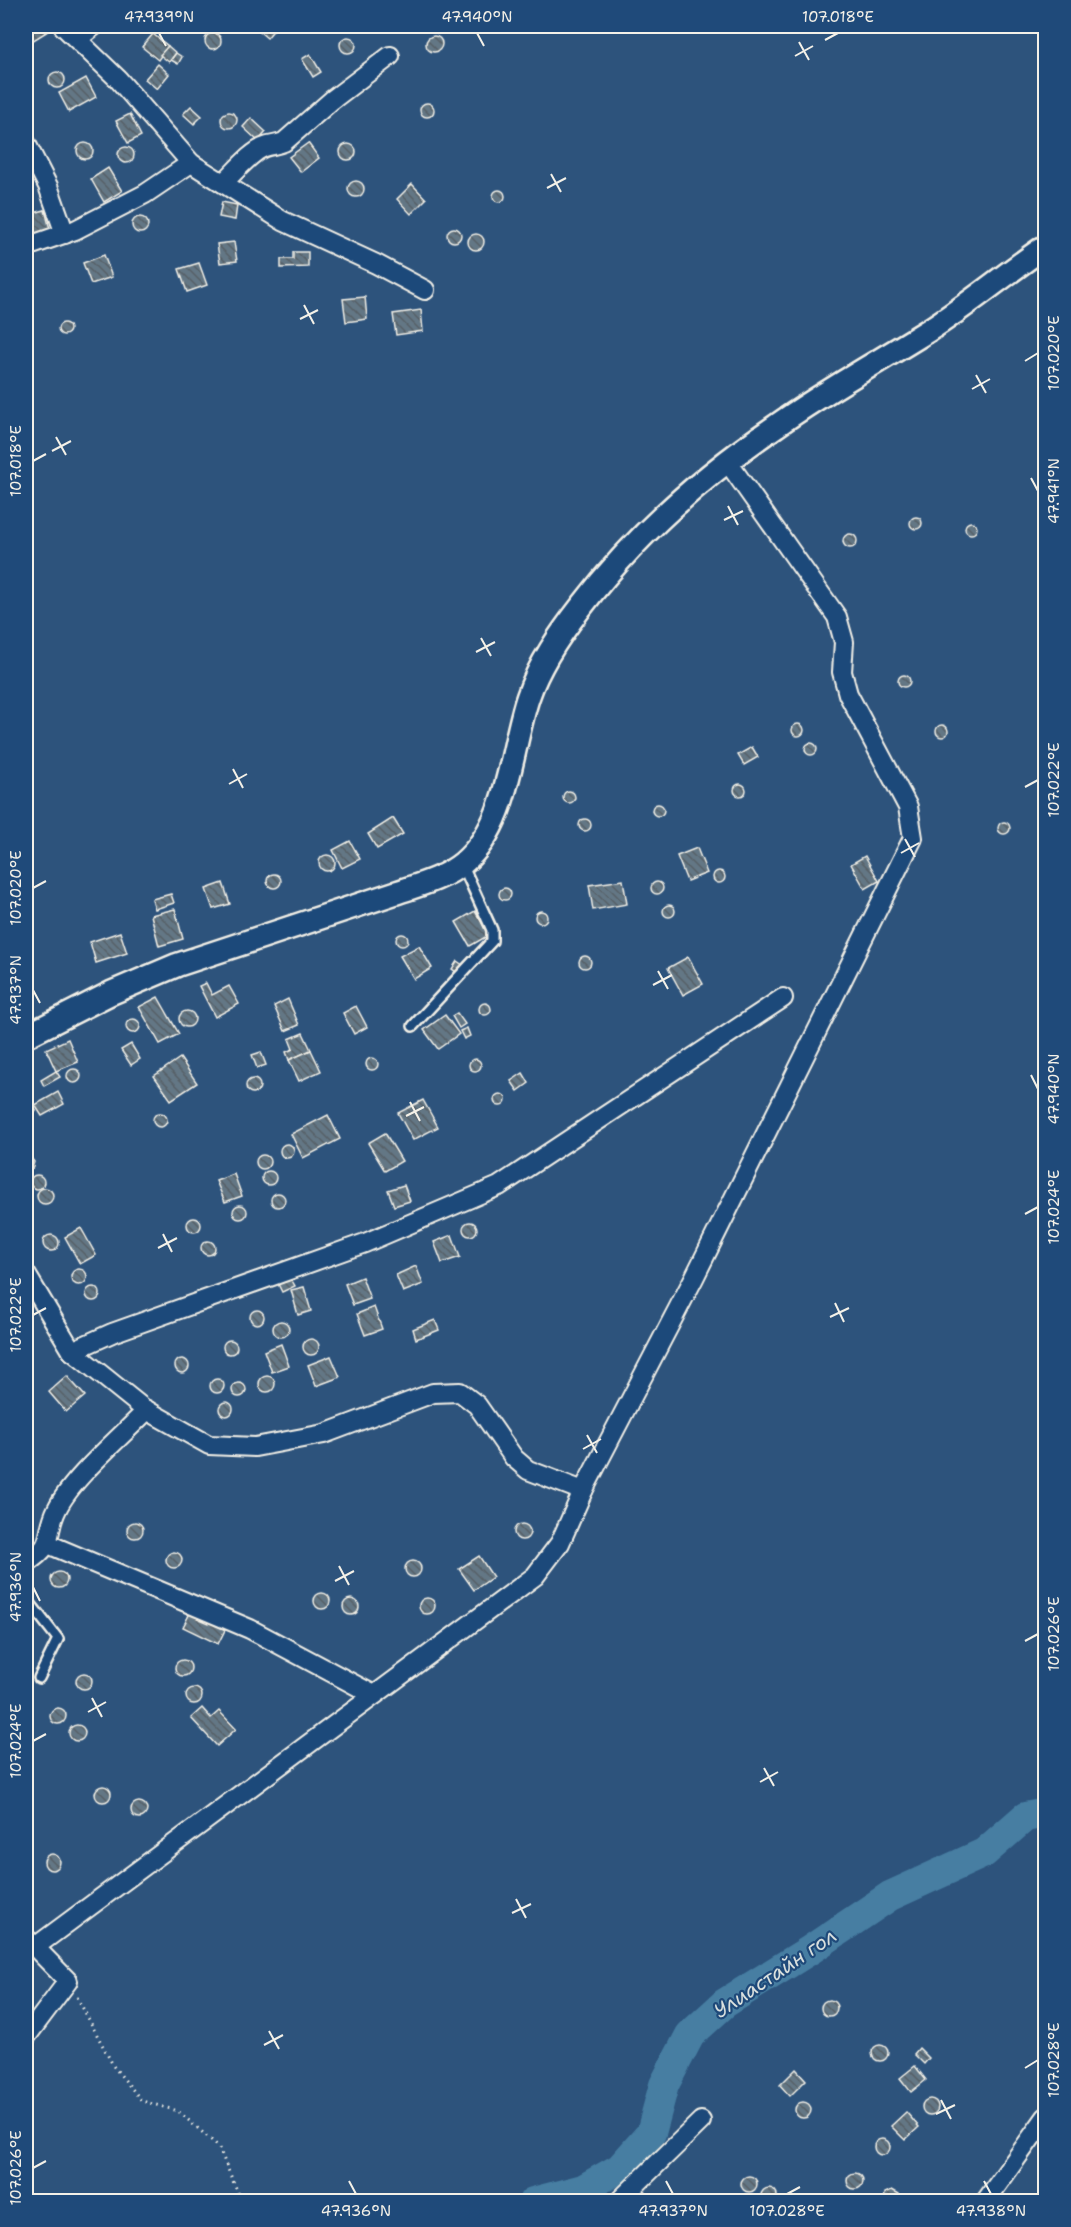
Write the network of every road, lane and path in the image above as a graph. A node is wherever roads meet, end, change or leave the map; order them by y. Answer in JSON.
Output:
{"nodes":[{"id":1,"x":63,"y":26,"type":"edge"},
{"id":2,"x":94,"y":26,"type":"edge"},
{"id":3,"x":77,"y":39,"type":"junction"},
{"id":4,"x":390,"y":56,"type":"dead end"},
{"id":5,"x":26,"y":144,"type":"edge"},
{"id":6,"x":191,"y":164,"type":"junction"},
{"id":7,"x":223,"y":183,"type":"junction"},
{"id":8,"x":65,"y":234,"type":"junction"},
{"id":9,"x":1046,"y":246,"type":"edge"},
{"id":10,"x":26,"y":247,"type":"edge"},
{"id":11,"x":425,"y":290,"type":"dead end"},
{"id":12,"x":727,"y":461,"type":"junction"},
{"id":13,"x":462,"y":864,"type":"junction"},
{"id":14,"x":783,"y":998,"type":"dead end"},
{"id":15,"x":413,"y":1026,"type":"dead end"},
{"id":16,"x":26,"y":1036,"type":"edge"},
{"id":17,"x":26,"y":1274,"type":"edge"},
{"id":18,"x":72,"y":1351,"type":"junction"},
{"id":19,"x":147,"y":1410,"type":"junction"},
{"id":20,"x":583,"y":1491,"type":"junction"},
{"id":21,"x":48,"y":1544,"type":"junction"},
{"id":22,"x":26,"y":1563,"type":"edge"},
{"id":23,"x":26,"y":1598,"type":"edge"},
{"id":24,"x":39,"y":1678,"type":"dead end"},
{"id":25,"x":374,"y":1695,"type":"junction"},
{"id":26,"x":30,"y":1942,"type":"edge"},
{"id":27,"x":68,"y":1981,"type":"junction"},
{"id":28,"x":26,"y":2037,"type":"edge"},
{"id":29,"x":1046,"y":2117,"type":"edge"},
{"id":30,"x":701,"y":2121,"type":"dead end"},
{"id":31,"x":242,"y":2202,"type":"edge"},
{"id":32,"x":618,"y":2202,"type":"edge"},
{"id":33,"x":985,"y":2202,"type":"edge"}],
"edges":[{"from":1,"to":3,"type":"street"},
{"from":2,"to":3,"type":"street"},
{"from":3,"to":6,"type":"street"},
{"from":4,"to":7,"type":"street"},
{"from":5,"to":8,"type":"street"},
{"from":6,"to":7,"type":"street"},
{"from":6,"to":8,"type":"street"},
{"from":7,"to":11,"type":"street"},
{"from":8,"to":10,"type":"street"},
{"from":9,"to":12,"type":"street"},
{"from":12,"to":13,"type":"street"},
{"from":12,"to":20,"type":"street"},
{"from":13,"to":15,"type":"lane"},
{"from":13,"to":16,"type":"street"},
{"from":14,"to":18,"type":"street"},
{"from":17,"to":18,"type":"street"},
{"from":18,"to":19,"type":"street"},
{"from":19,"to":20,"type":"street"},
{"from":19,"to":21,"type":"street"},
{"from":20,"to":25,"type":"street"},
{"from":21,"to":22,"type":"street"},
{"from":21,"to":25,"type":"street"},
{"from":23,"to":24,"type":"lane"},
{"from":25,"to":26,"type":"street"},
{"from":26,"to":27,"type":"street"},
{"from":27,"to":28,"type":"street"},
{"from":27,"to":31,"type":"path"},
{"from":29,"to":33,"type":"street"},
{"from":30,"to":32,"type":"street"}]}
